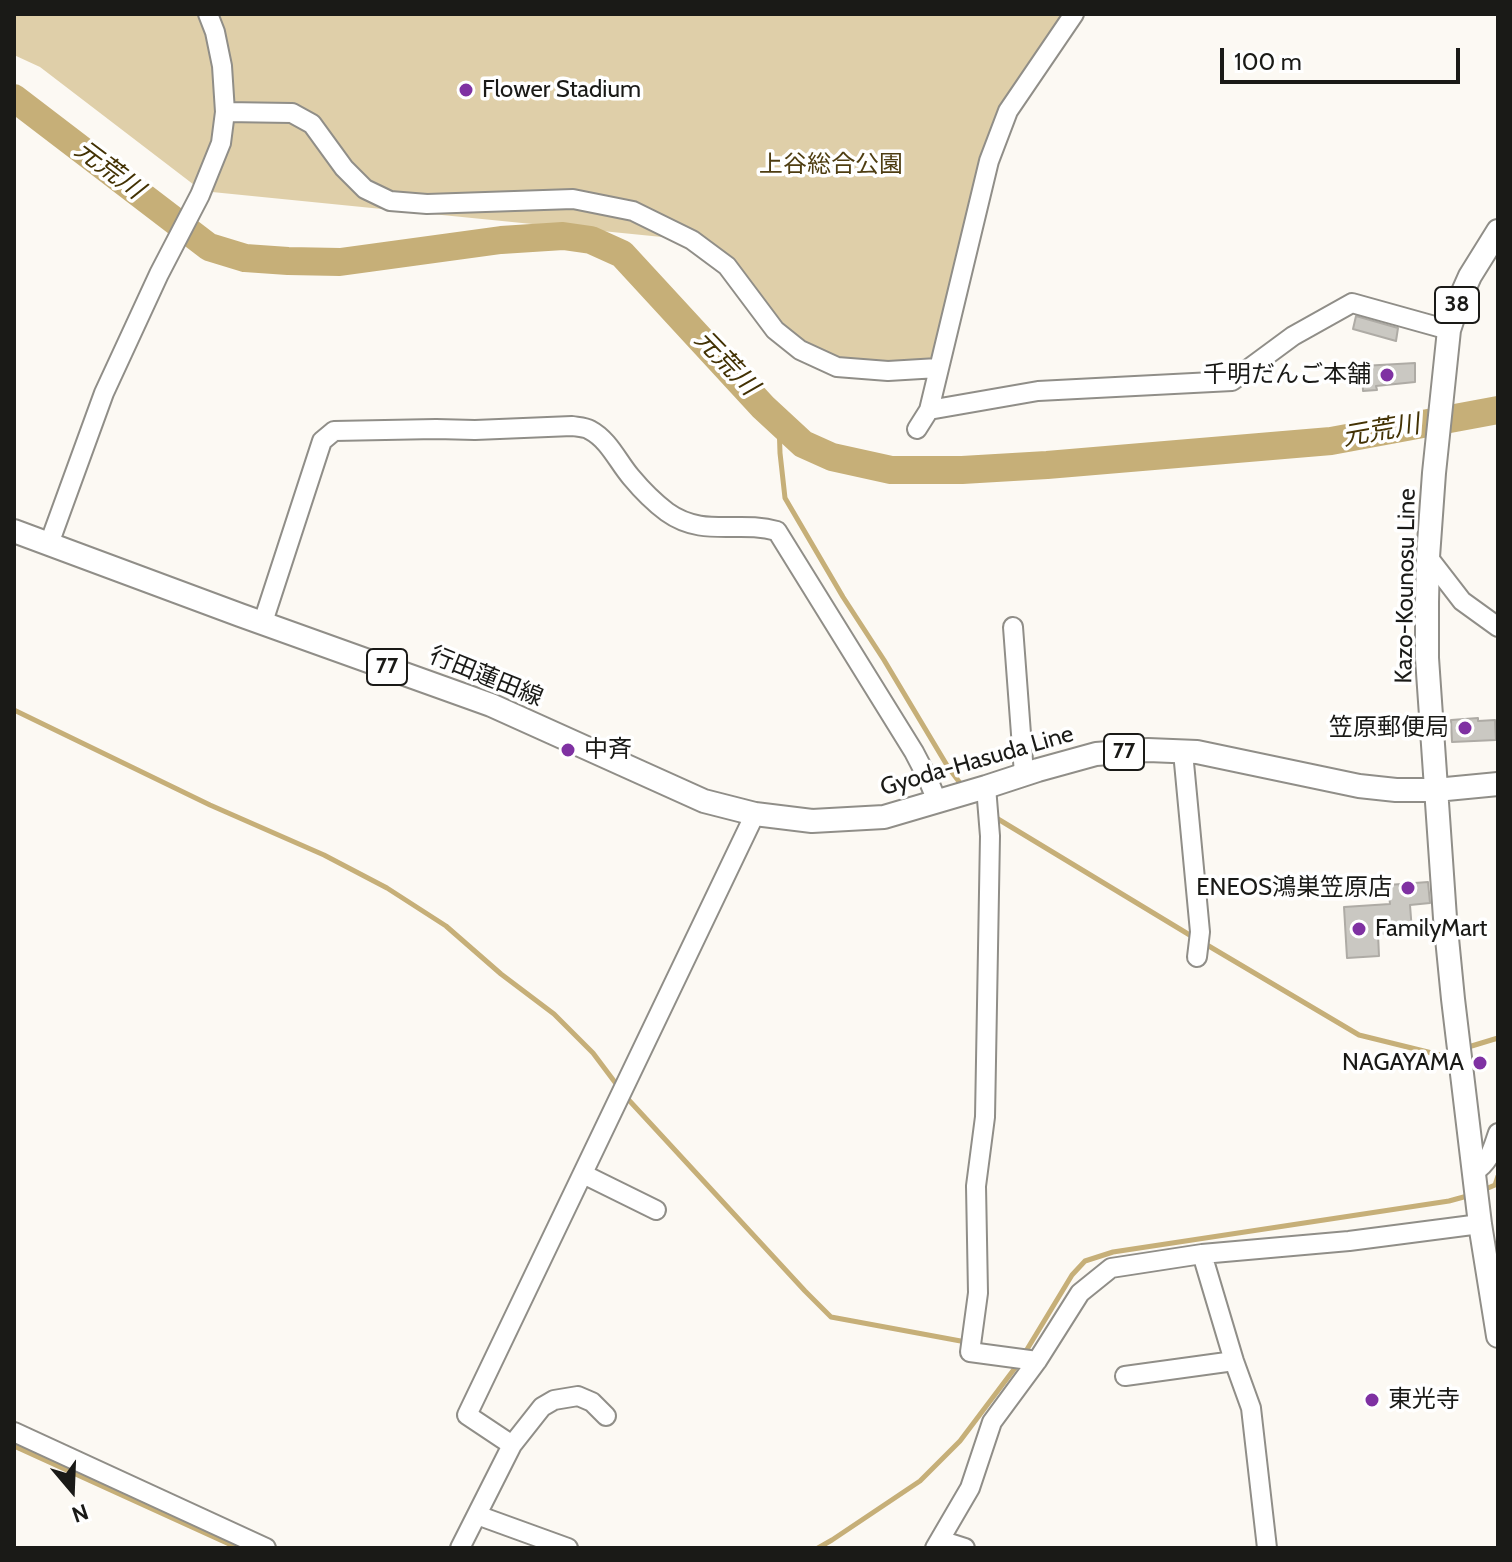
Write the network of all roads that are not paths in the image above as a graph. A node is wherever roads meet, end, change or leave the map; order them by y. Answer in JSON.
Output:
{"nodes":[{"id":1,"x":208,"y":14,"type":"edge"},
{"id":2,"x":1074,"y":14,"type":"edge"},
{"id":3,"x":225,"y":112,"type":"junction"},
{"id":4,"x":1498,"y":231,"type":"edge"},
{"id":5,"x":1449,"y":330,"type":"junction"},
{"id":6,"x":938,"y":368,"type":"junction"},
{"id":7,"x":929,"y":410,"type":"junction"},
{"id":8,"x":917,"y":429,"type":"dead end"},
{"id":9,"x":14,"y":531,"type":"edge"},
{"id":10,"x":49,"y":544,"type":"junction"},
{"id":11,"x":1428,"y":557,"type":"junction"},
{"id":12,"x":263,"y":622,"type":"junction"},
{"id":13,"x":1013,"y":627,"type":"dead end"},
{"id":14,"x":1498,"y":627,"type":"edge"},
{"id":15,"x":1183,"y":752,"type":"junction"},
{"id":16,"x":1024,"y":774,"type":"junction"},
{"id":17,"x":1498,"y":784,"type":"edge"},
{"id":18,"x":986,"y":787,"type":"junction"},
{"id":19,"x":1436,"y":790,"type":"junction"},
{"id":20,"x":937,"y":801,"type":"junction"},
{"id":21,"x":755,"y":814,"type":"junction"},
{"id":22,"x":1197,"y":957,"type":"dead end"},
{"id":23,"x":1498,"y":1133,"type":"edge"},
{"id":24,"x":1474,"y":1172,"type":"junction"},
{"id":25,"x":583,"y":1174,"type":"junction"},
{"id":26,"x":656,"y":1210,"type":"dead end"},
{"id":27,"x":1480,"y":1224,"type":"junction"},
{"id":28,"x":1202,"y":1254,"type":"junction"},
{"id":29,"x":1498,"y":1330,"type":"edge"},
{"id":30,"x":1037,"y":1361,"type":"junction"},
{"id":31,"x":1234,"y":1361,"type":"junction"},
{"id":32,"x":1125,"y":1376,"type":"dead end"},
{"id":33,"x":606,"y":1416,"type":"dead end"},
{"id":34,"x":14,"y":1432,"type":"edge"},
{"id":35,"x":512,"y":1445,"type":"junction"},
{"id":36,"x":477,"y":1515,"type":"junction"},
{"id":37,"x":538,"y":1543,"type":"edge"},
{"id":38,"x":937,"y":1544,"type":"edge"},
{"id":39,"x":266,"y":1548,"type":"edge"},
{"id":40,"x":460,"y":1548,"type":"edge"},
{"id":41,"x":568,"y":1548,"type":"edge"},
{"id":42,"x":965,"y":1548,"type":"edge"},
{"id":43,"x":1267,"y":1548,"type":"edge"}],
"edges":[{"from":1,"to":3,"type":"street"},
{"from":2,"to":6,"type":"street"},
{"from":3,"to":6,"type":"street"},
{"from":3,"to":10,"type":"street"},
{"from":4,"to":5,"type":"main road","name":"Kazo-Kounosu Line","number":"38"},
{"from":5,"to":7,"type":"street"},
{"from":5,"to":11,"type":"main road","name":"Kazo-Kounosu Line","number":"38"},
{"from":6,"to":7,"type":"street"},
{"from":7,"to":8,"type":"street"},
{"from":9,"to":10,"type":"main road","name":"行田蓮田線","number":"77"},
{"from":10,"to":12,"type":"main road","name":"行田蓮田線","number":"77"},
{"from":11,"to":14,"type":"street"},
{"from":11,"to":19,"type":"main road","name":"Kazo-Kounosu Line","number":"38"},
{"from":12,"to":20,"type":"street"},
{"from":12,"to":21,"type":"main road","name":"行田蓮田線","number":"77"},
{"from":13,"to":16,"type":"street"},
{"from":15,"to":16,"type":"main road","name":"Gyoda-Hasuda Line","number":"77"},
{"from":15,"to":19,"type":"main road","name":"Gyoda-Hasuda Line","number":"77"},
{"from":15,"to":22,"type":"street"},
{"from":16,"to":18,"type":"main road","name":"Gyoda-Hasuda Line","number":"77"},
{"from":17,"to":19,"type":"main road","name":"Gyoda-Hasuda Line","number":"77"},
{"from":18,"to":20,"type":"main road","name":"Gyoda-Hasuda Line","number":"77"},
{"from":18,"to":30,"type":"street"},
{"from":19,"to":24,"type":"main road","name":"Kazo-Kounosu Line","number":"38"},
{"from":20,"to":21,"type":"main road","name":"Gyoda-Hasuda Line","number":"77"},
{"from":21,"to":25,"type":"street"},
{"from":23,"to":24,"type":"street"},
{"from":24,"to":27,"type":"main road","name":"Kazo-Kounosu Line","number":"38"},
{"from":25,"to":26,"type":"street"},
{"from":25,"to":35,"type":"street"},
{"from":27,"to":28,"type":"street"},
{"from":27,"to":29,"type":"main road","name":"Kazo-Kounosu Line","number":"38"},
{"from":28,"to":30,"type":"street"},
{"from":28,"to":31,"type":"street"},
{"from":30,"to":38,"type":"street"},
{"from":31,"to":32,"type":"street"},
{"from":31,"to":43,"type":"street"},
{"from":33,"to":35,"type":"street"},
{"from":34,"to":39,"type":"street"},
{"from":35,"to":36,"type":"street"},
{"from":36,"to":37,"type":"street"},
{"from":36,"to":40,"type":"street"},
{"from":37,"to":41,"type":"street"},
{"from":38,"to":42,"type":"street"}]}
